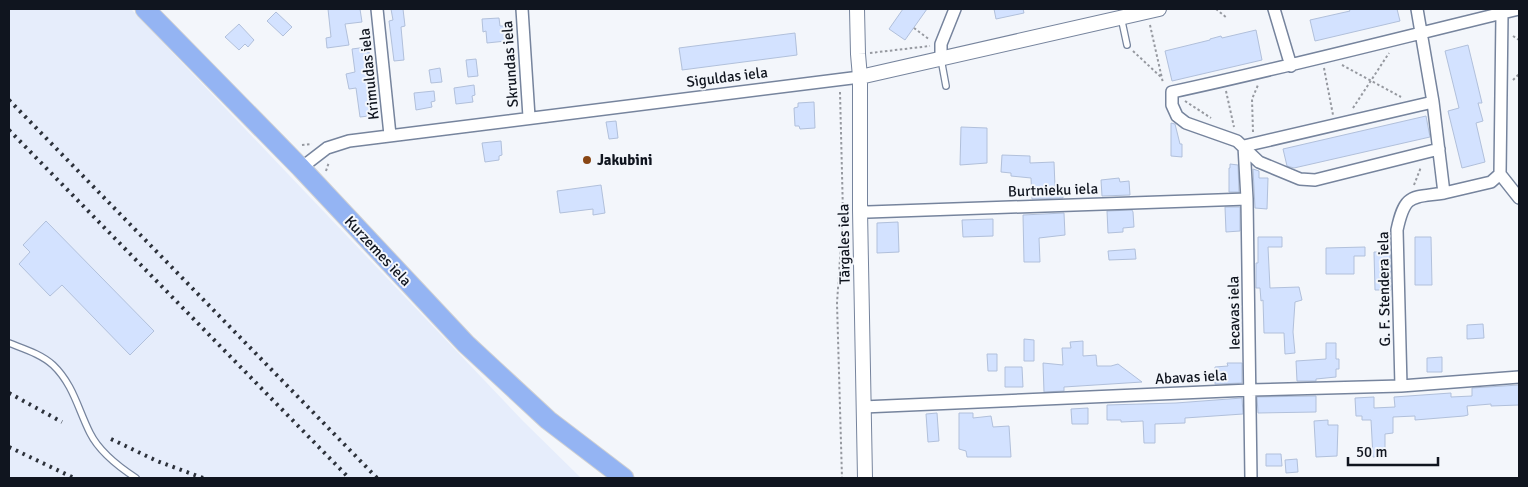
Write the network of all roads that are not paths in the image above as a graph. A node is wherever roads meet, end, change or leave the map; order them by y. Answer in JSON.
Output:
{"nodes":[{"id":1,"x":145,"y":9,"type":"edge"},
{"id":2,"x":377,"y":9,"type":"edge"},
{"id":3,"x":522,"y":9,"type":"edge"},
{"id":4,"x":857,"y":9,"type":"edge"},
{"id":5,"x":955,"y":9,"type":"edge"},
{"id":6,"x":1274,"y":9,"type":"edge"},
{"id":7,"x":1417,"y":9,"type":"edge"},
{"id":8,"x":1519,"y":9,"type":"edge"},
{"id":9,"x":1153,"y":10,"type":"edge"},
{"id":10,"x":1502,"y":14,"type":"junction"},
{"id":11,"x":1121,"y":17,"type":"junction"},
{"id":12,"x":1422,"y":32,"type":"junction"},
{"id":13,"x":1127,"y":45,"type":"road end"},
{"id":14,"x":941,"y":59,"type":"junction"},
{"id":15,"x":1291,"y":66,"type":"junction"},
{"id":16,"x":860,"y":77,"type":"junction"},
{"id":17,"x":946,"y":86,"type":"dead end"},
{"id":18,"x":1433,"y":102,"type":"junction"},
{"id":19,"x":529,"y":117,"type":"junction"},
{"id":20,"x":390,"y":135,"type":"junction"},
{"id":21,"x":1245,"y":144,"type":"junction"},
{"id":22,"x":1440,"y":150,"type":"junction"},
{"id":23,"x":301,"y":168,"type":"junction"},
{"id":24,"x":1500,"y":174,"type":"junction"},
{"id":25,"x":1444,"y":193,"type":"junction"},
{"id":26,"x":1519,"y":198,"type":"edge"},
{"id":27,"x":1246,"y":199,"type":"junction"},
{"id":28,"x":860,"y":210,"type":"junction"},
{"id":29,"x":9,"y":343,"type":"edge"},
{"id":30,"x":1519,"y":377,"type":"edge"},
{"id":31,"x":1401,"y":386,"type":"junction"},
{"id":32,"x":1250,"y":390,"type":"junction"},
{"id":33,"x":863,"y":407,"type":"junction"},
{"id":34,"x":136,"y":478,"type":"edge"},
{"id":35,"x":624,"y":478,"type":"edge"},
{"id":36,"x":865,"y":478,"type":"edge"},
{"id":37,"x":1251,"y":478,"type":"edge"}],
"edges":[{"from":1,"to":23,"type":"highway","name":"Kurzemes iela"},
{"from":2,"to":20,"type":"street","name":"Krimuldas iela"},
{"from":3,"to":19,"type":"street","name":"Skrundas iela"},
{"from":4,"to":16,"type":"street","name":"Tārgales iela"},
{"from":5,"to":14,"type":"street"},
{"from":6,"to":15,"type":"street"},
{"from":7,"to":12,"type":"street"},
{"from":8,"to":10,"type":"street"},
{"from":9,"to":11,"type":"street","name":"Siguldas iela"},
{"from":10,"to":12,"type":"street"},
{"from":10,"to":24,"type":"street"},
{"from":11,"to":13,"type":"lane"},
{"from":11,"to":14,"type":"street","name":"Siguldas iela"},
{"from":12,"to":15,"type":"street"},
{"from":12,"to":18,"type":"street"},
{"from":14,"to":16,"type":"street","name":"Siguldas iela"},
{"from":14,"to":17,"type":"lane"},
{"from":15,"to":21,"type":"street"},
{"from":16,"to":19,"type":"street","name":"Siguldas iela"},
{"from":16,"to":28,"type":"street","name":"Tārgales iela"},
{"from":18,"to":21,"type":"street"},
{"from":18,"to":22,"type":"street"},
{"from":19,"to":20,"type":"street","name":"Siguldas iela"},
{"from":20,"to":23,"type":"street","name":"Siguldas iela"},
{"from":21,"to":22,"type":"street"},
{"from":21,"to":27,"type":"street","name":"Iecavas iela"},
{"from":22,"to":25,"type":"street"},
{"from":23,"to":35,"type":"highway","name":"Kurzemes iela"},
{"from":24,"to":25,"type":"street"},
{"from":24,"to":26,"type":"street"},
{"from":25,"to":31,"type":"street","name":"G. F. Stendera iela"},
{"from":27,"to":28,"type":"street","name":"Burtnieku iela"},
{"from":27,"to":32,"type":"street","name":"Iecavas iela"},
{"from":28,"to":33,"type":"street","name":"Tārgales iela"},
{"from":29,"to":34,"type":"lane"},
{"from":30,"to":31,"type":"street","name":"Abavas iela"},
{"from":31,"to":32,"type":"street","name":"Abavas iela"},
{"from":32,"to":33,"type":"street","name":"Abavas iela"},
{"from":32,"to":37,"type":"street","name":"Iecavas iela"},
{"from":33,"to":36,"type":"street","name":"Tārgales iela"}]}
